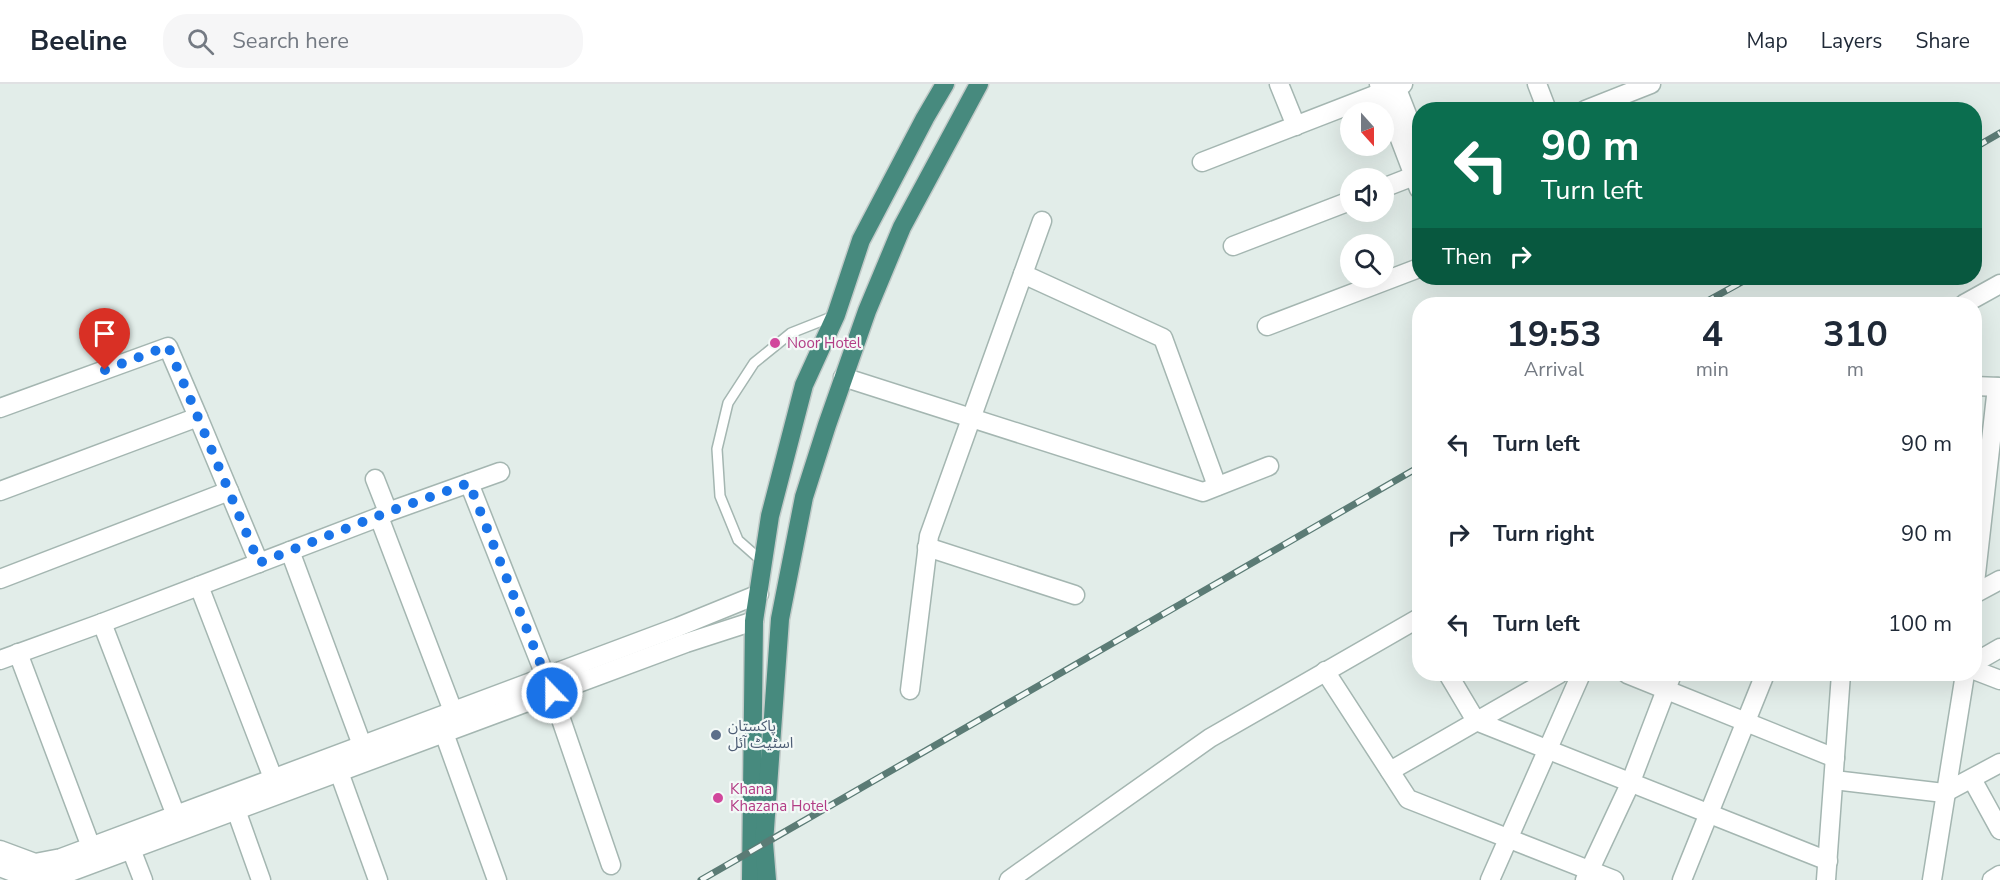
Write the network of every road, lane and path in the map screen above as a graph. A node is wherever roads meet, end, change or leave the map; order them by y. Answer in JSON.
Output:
{"nodes":[{"id":1,"x":945,"y":84,"type":"edge"},
{"id":2,"x":979,"y":84,"type":"edge"},
{"id":3,"x":1279,"y":84,"type":"edge"},
{"id":4,"x":1537,"y":84,"type":"edge"},
{"id":5,"x":1651,"y":84,"type":"edge"},
{"id":6,"x":1391,"y":86,"type":"edge"},
{"id":7,"x":1544,"y":102,"type":"edge"},
{"id":8,"x":1605,"y":102,"type":"edge"},
{"id":9,"x":1296,"y":126,"type":"junction"},
{"id":10,"x":1412,"y":130,"type":"edge"},
{"id":11,"x":1202,"y":162,"type":"dead end"},
{"id":12,"x":1412,"y":162,"type":"edge"},
{"id":13,"x":1412,"y":181,"type":"edge"},
{"id":14,"x":1394,"y":185,"type":"edge"},
{"id":15,"x":1340,"y":205,"type":"edge"},
{"id":16,"x":1042,"y":221,"type":"dead end"},
{"id":17,"x":1233,"y":246,"type":"dead end"},
{"id":18,"x":1412,"y":271,"type":"edge"},
{"id":19,"x":1023,"y":274,"type":"junction"},
{"id":20,"x":1998,"y":291,"type":"edge"},
{"id":21,"x":1982,"y":297,"type":"edge"},
{"id":22,"x":836,"y":315,"type":"junction"},
{"id":23,"x":1267,"y":326,"type":"dead end"},
{"id":24,"x":843,"y":378,"type":"junction"},
{"id":25,"x":1982,"y":386,"type":"edge"},
{"id":26,"x":1998,"y":387,"type":"edge"},
{"id":27,"x":0,"y":408,"type":"edge"},
{"id":28,"x":198,"y":417,"type":"junction"},
{"id":29,"x":971,"y":418,"type":"junction"},
{"id":30,"x":1269,"y":466,"type":"dead end"},
{"id":31,"x":500,"y":472,"type":"dead end"},
{"id":32,"x":375,"y":479,"type":"dead end"},
{"id":33,"x":469,"y":483,"type":"junction"},
{"id":34,"x":1987,"y":484,"type":"edge"},
{"id":35,"x":1217,"y":486,"type":"junction"},
{"id":36,"x":0,"y":491,"type":"edge"},
{"id":37,"x":229,"y":491,"type":"junction"},
{"id":38,"x":384,"y":514,"type":"junction"},
{"id":39,"x":1982,"y":526,"type":"edge"},
{"id":40,"x":927,"y":546,"type":"junction"},
{"id":41,"x":290,"y":551,"type":"junction"},
{"id":42,"x":259,"y":563,"type":"junction"},
{"id":43,"x":764,"y":563,"type":"junction"},
{"id":44,"x":0,"y":579,"type":"edge"},
{"id":45,"x":2000,"y":580,"type":"edge"},
{"id":46,"x":199,"y":586,"type":"junction"},
{"id":47,"x":1982,"y":589,"type":"edge"},
{"id":48,"x":759,"y":594,"type":"junction"},
{"id":49,"x":1075,"y":595,"type":"dead end"},
{"id":50,"x":754,"y":621,"type":"junction"},
{"id":51,"x":1412,"y":622,"type":"edge"},
{"id":52,"x":102,"y":623,"type":"junction"},
{"id":53,"x":2000,"y":648,"type":"edge"},
{"id":54,"x":18,"y":653,"type":"junction"},
{"id":55,"x":1982,"y":658,"type":"edge"},
{"id":56,"x":0,"y":660,"type":"edge"},
{"id":57,"x":1325,"y":672,"type":"junction"},
{"id":58,"x":1982,"y":673,"type":"edge"},
{"id":59,"x":2000,"y":680,"type":"edge"},
{"id":60,"x":1452,"y":681,"type":"edge"},
{"id":61,"x":1547,"y":681,"type":"edge"},
{"id":62,"x":1578,"y":681,"type":"edge"},
{"id":63,"x":1762,"y":681,"type":"edge"},
{"id":64,"x":1840,"y":681,"type":"edge"},
{"id":65,"x":1964,"y":681,"type":"edge"},
{"id":66,"x":1669,"y":682,"type":"edge"},
{"id":67,"x":549,"y":685,"type":"junction"},
{"id":68,"x":910,"y":690,"type":"dead end"},
{"id":69,"x":453,"y":711,"type":"junction"},
{"id":70,"x":1476,"y":721,"type":"junction"},
{"id":71,"x":1745,"y":723,"type":"junction"},
{"id":72,"x":444,"y":733,"type":"junction"},
{"id":73,"x":362,"y":745,"type":"junction"},
{"id":74,"x":1547,"y":748,"type":"junction"},
{"id":75,"x":1835,"y":758,"type":"junction"},
{"id":76,"x":2000,"y":763,"type":"edge"},
{"id":77,"x":1390,"y":771,"type":"junction"},
{"id":78,"x":339,"y":772,"type":"junction"},
{"id":79,"x":273,"y":778,"type":"junction"},
{"id":80,"x":1972,"y":779,"type":"junction"},
{"id":81,"x":1834,"y":780,"type":"junction"},
{"id":82,"x":1630,"y":784,"type":"junction"},
{"id":83,"x":1944,"y":793,"type":"junction"},
{"id":84,"x":236,"y":810,"type":"junction"},
{"id":85,"x":1710,"y":814,"type":"junction"},
{"id":86,"x":179,"y":823,"type":"junction"},
{"id":87,"x":2000,"y":830,"type":"edge"},
{"id":88,"x":1507,"y":838,"type":"junction"},
{"id":89,"x":91,"y":847,"type":"junction"},
{"id":90,"x":132,"y":849,"type":"junction"},
{"id":91,"x":0,"y":850,"type":"edge"},
{"id":92,"x":1828,"y":861,"type":"junction"},
{"id":93,"x":611,"y":865,"type":"dead end"},
{"id":94,"x":0,"y":867,"type":"edge"},
{"id":95,"x":1587,"y":875,"type":"edge"},
{"id":96,"x":2000,"y":875,"type":"edge"},
{"id":97,"x":24,"y":878,"type":"edge"},
{"id":98,"x":143,"y":880,"type":"edge"},
{"id":99,"x":261,"y":880,"type":"edge"},
{"id":100,"x":378,"y":880,"type":"edge"},
{"id":101,"x":497,"y":880,"type":"edge"},
{"id":102,"x":751,"y":880,"type":"edge"},
{"id":103,"x":767,"y":880,"type":"edge"},
{"id":104,"x":1009,"y":880,"type":"edge"},
{"id":105,"x":1490,"y":880,"type":"edge"},
{"id":106,"x":1614,"y":880,"type":"edge"},
{"id":107,"x":1682,"y":880,"type":"edge"},
{"id":108,"x":1826,"y":880,"type":"edge"},
{"id":109,"x":1932,"y":880,"type":"edge"},
{"id":110,"x":1992,"y":880,"type":"edge"}],
"edges":[{"from":1,"to":22,"type":"highway"},
{"from":2,"to":24,"type":"highway"},
{"from":3,"to":9,"type":"street"},
{"from":4,"to":7,"type":"street"},
{"from":5,"to":8,"type":"street"},
{"from":6,"to":9,"type":"street"},
{"from":6,"to":10,"type":"street"},
{"from":6,"to":12,"type":"street"},
{"from":9,"to":11,"type":"street"},
{"from":13,"to":14,"type":"street"},
{"from":15,"to":17,"type":"street"},
{"from":16,"to":19,"type":"street"},
{"from":18,"to":23,"type":"street"},
{"from":19,"to":29,"type":"street"},
{"from":19,"to":35,"type":"street"},
{"from":20,"to":21,"type":"street"},
{"from":22,"to":43,"type":"highway"},
{"from":22,"to":43,"type":"lane"},
{"from":24,"to":29,"type":"street"},
{"from":24,"to":103,"type":"highway"},
{"from":25,"to":26,"type":"street"},
{"from":26,"to":34,"type":"street"},
{"from":27,"to":28,"type":"street"},
{"from":28,"to":36,"type":"street"},
{"from":28,"to":37,"type":"street"},
{"from":29,"to":35,"type":"street"},
{"from":29,"to":40,"type":"street"},
{"from":30,"to":35,"type":"street"},
{"from":31,"to":33,"type":"street"},
{"from":32,"to":38,"type":"street"},
{"from":33,"to":38,"type":"street"},
{"from":33,"to":67,"type":"street"},
{"from":34,"to":39,"type":"street"},
{"from":37,"to":42,"type":"street"},
{"from":37,"to":44,"type":"street"},
{"from":38,"to":41,"type":"street"},
{"from":38,"to":69,"type":"street"},
{"from":40,"to":49,"type":"street"},
{"from":40,"to":68,"type":"street"},
{"from":41,"to":42,"type":"street"},
{"from":41,"to":73,"type":"street"},
{"from":42,"to":46,"type":"street"},
{"from":43,"to":48,"type":"highway"},
{"from":45,"to":47,"type":"street"},
{"from":46,"to":52,"type":"street"},
{"from":46,"to":79,"type":"street"},
{"from":48,"to":50,"type":"highway"},
{"from":48,"to":67,"type":"street"},
{"from":50,"to":67,"type":"street"},
{"from":50,"to":102,"type":"highway"},
{"from":51,"to":57,"type":"street"},
{"from":52,"to":54,"type":"street"},
{"from":52,"to":86,"type":"street"},
{"from":53,"to":55,"type":"street"},
{"from":54,"to":56,"type":"street"},
{"from":54,"to":89,"type":"street"},
{"from":57,"to":77,"type":"street"},
{"from":57,"to":104,"type":"street"},
{"from":58,"to":59,"type":"street"},
{"from":60,"to":70,"type":"street"},
{"from":61,"to":70,"type":"street"},
{"from":62,"to":74,"type":"street"},
{"from":63,"to":71,"type":"street"},
{"from":64,"to":75,"type":"street"},
{"from":65,"to":83,"type":"street"},
{"from":66,"to":71,"type":"street"},
{"from":66,"to":82,"type":"street"},
{"from":67,"to":69,"type":"street"},
{"from":67,"to":72,"type":"street"},
{"from":67,"to":93,"type":"street"},
{"from":69,"to":72,"type":"street"},
{"from":69,"to":73,"type":"street"},
{"from":70,"to":74,"type":"street"},
{"from":70,"to":77,"type":"street"},
{"from":71,"to":75,"type":"street"},
{"from":71,"to":85,"type":"street"},
{"from":72,"to":78,"type":"street"},
{"from":72,"to":101,"type":"street"},
{"from":73,"to":79,"type":"street"},
{"from":74,"to":82,"type":"street"},
{"from":74,"to":88,"type":"street"},
{"from":75,"to":81,"type":"street"},
{"from":76,"to":80,"type":"street"},
{"from":77,"to":88,"type":"street"},
{"from":78,"to":84,"type":"street"},
{"from":78,"to":100,"type":"street"},
{"from":79,"to":86,"type":"street"},
{"from":80,"to":83,"type":"street"},
{"from":80,"to":87,"type":"street"},
{"from":81,"to":83,"type":"street"},
{"from":81,"to":92,"type":"street"},
{"from":82,"to":85,"type":"street"},
{"from":82,"to":95,"type":"street"},
{"from":83,"to":109,"type":"street"},
{"from":84,"to":86,"type":"street"},
{"from":84,"to":99,"type":"street"},
{"from":85,"to":92,"type":"street"},
{"from":85,"to":107,"type":"street"},
{"from":86,"to":89,"type":"street"},
{"from":86,"to":90,"type":"street"},
{"from":88,"to":95,"type":"street"},
{"from":88,"to":105,"type":"street"},
{"from":89,"to":91,"type":"street"},
{"from":90,"to":97,"type":"street"},
{"from":90,"to":98,"type":"street"},
{"from":92,"to":108,"type":"street"},
{"from":94,"to":97,"type":"street"},
{"from":95,"to":106,"type":"street"},
{"from":96,"to":110,"type":"street"}]}
